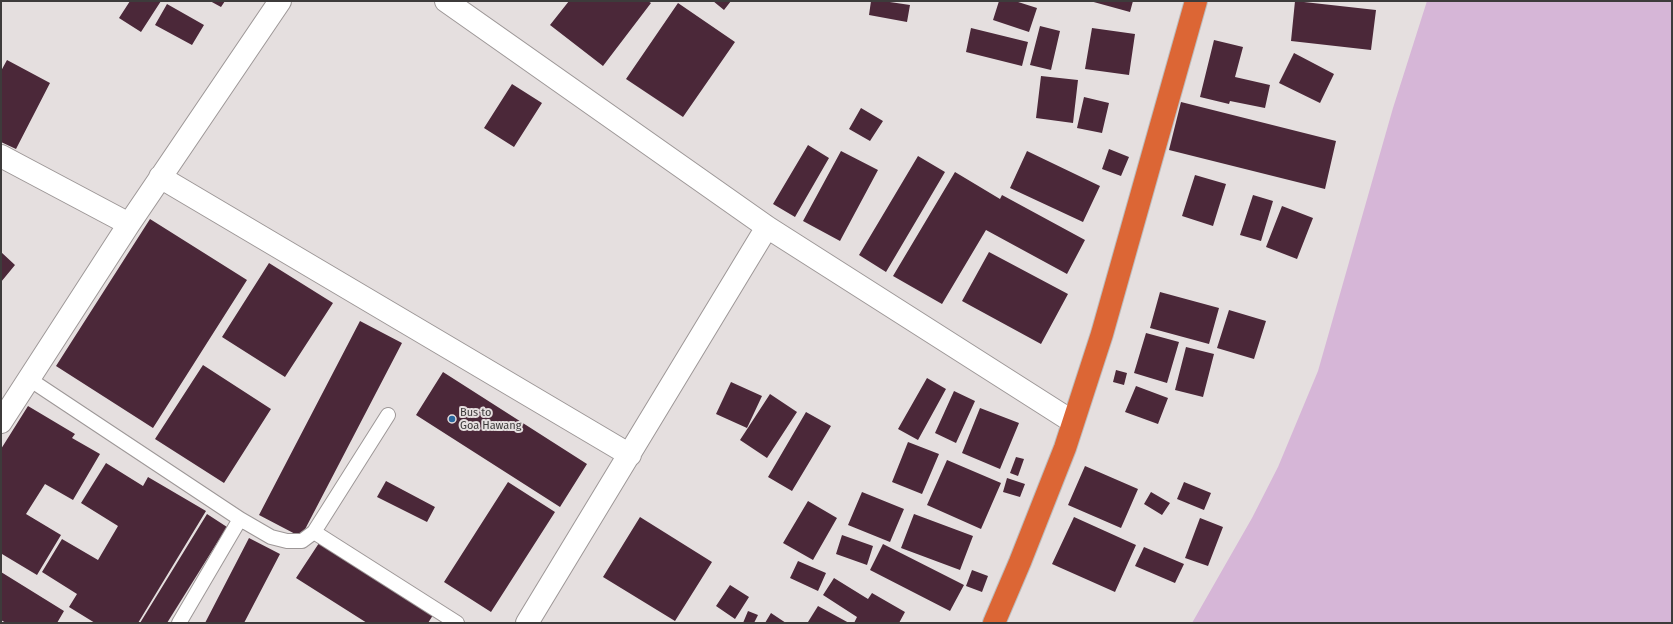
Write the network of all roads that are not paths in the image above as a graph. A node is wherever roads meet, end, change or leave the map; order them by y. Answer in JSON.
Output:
{"nodes":[{"id":1,"x":280,"y":1,"type":"edge"},
{"id":2,"x":446,"y":1,"type":"edge"},
{"id":3,"x":1196,"y":1,"type":"edge"},
{"id":4,"x":1,"y":156,"type":"edge"},
{"id":5,"x":160,"y":177,"type":"junction"},
{"id":6,"x":129,"y":224,"type":"junction"},
{"id":7,"x":767,"y":227,"type":"junction"},
{"id":8,"x":29,"y":379,"type":"junction"},
{"id":9,"x":388,"y":415,"type":"dead end"},
{"id":10,"x":1,"y":422,"type":"edge"},
{"id":11,"x":1073,"y":422,"type":"junction"},
{"id":12,"x":630,"y":454,"type":"junction"},
{"id":13,"x":240,"y":519,"type":"junction"},
{"id":14,"x":314,"y":532,"type":"junction"},
{"id":15,"x":179,"y":623,"type":"edge"},
{"id":16,"x":457,"y":623,"type":"edge"},
{"id":17,"x":526,"y":623,"type":"edge"},
{"id":18,"x":994,"y":623,"type":"edge"}],
"edges":[{"from":1,"to":5,"type":"street"},
{"from":2,"to":7,"type":"street"},
{"from":3,"to":11,"type":"highway"},
{"from":4,"to":6,"type":"street"},
{"from":5,"to":6,"type":"street"},
{"from":5,"to":12,"type":"street"},
{"from":6,"to":8,"type":"street"},
{"from":7,"to":11,"type":"street"},
{"from":7,"to":12,"type":"street"},
{"from":8,"to":10,"type":"street"},
{"from":8,"to":13,"type":"lane"},
{"from":9,"to":14,"type":"lane"},
{"from":11,"to":18,"type":"highway"},
{"from":12,"to":17,"type":"street"},
{"from":13,"to":14,"type":"lane"},
{"from":13,"to":15,"type":"lane"},
{"from":14,"to":16,"type":"lane"}]}
